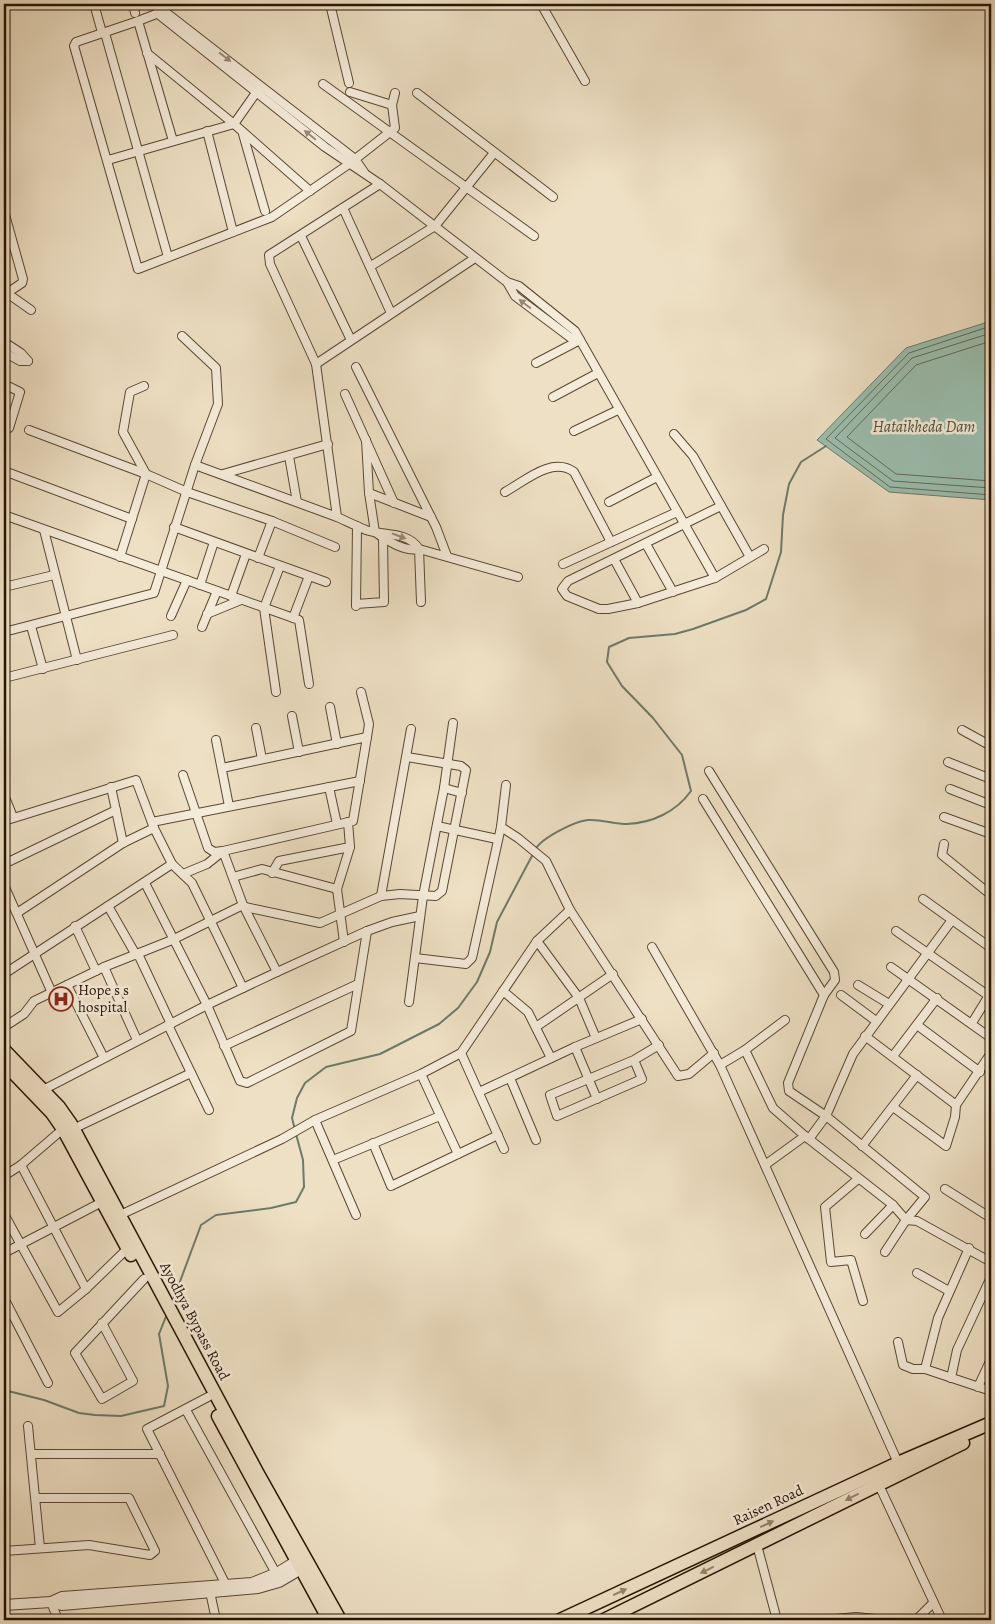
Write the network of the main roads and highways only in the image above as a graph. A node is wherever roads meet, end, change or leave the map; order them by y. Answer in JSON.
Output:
{"nodes":[{"id":1,"x":4,"y":1050,"type":"edge"},
{"id":2,"x":4,"y":1063,"type":"edge"},
{"id":3,"x":39,"y":1093,"type":"junction"},
{"id":4,"x":116,"y":1217,"type":"junction"},
{"id":5,"x":156,"y":1292,"type":"junction"},
{"id":6,"x":179,"y":1334,"type":"junction"},
{"id":7,"x":991,"y":1423,"type":"edge"},
{"id":8,"x":991,"y":1432,"type":"edge"},
{"id":9,"x":900,"y":1467,"type":"junction"},
{"id":10,"x":876,"y":1479,"type":"junction"},
{"id":11,"x":303,"y":1563,"type":"junction"},
{"id":12,"x":596,"y":1603,"type":"junction"},
{"id":13,"x":329,"y":1620,"type":"edge"},
{"id":14,"x":340,"y":1620,"type":"edge"},
{"id":15,"x":560,"y":1620,"type":"edge"},
{"id":16,"x":604,"y":1620,"type":"edge"}],
"edges":[{"from":1,"to":3,"type":"main road","name":"Ayodhya Bypass Road"},
{"from":2,"to":3,"type":"main road","name":"Ayodhya Bypass Road"},
{"from":3,"to":4,"type":"main road","name":"Ayodhya Bypass Road"},
{"from":4,"to":5,"type":"main road","name":"Ayodhya Bypass Road"},
{"from":4,"to":5,"type":"main road","name":"Ayodhya Bypass Road"},
{"from":5,"to":6,"type":"main road","name":"Ayodhya Bypass Road"},
{"from":6,"to":11,"type":"main road","name":"Ayodhya Bypass Road"},
{"from":6,"to":11,"type":"main road","name":"Ayodhya Bypass Road"},
{"from":7,"to":9,"type":"main road","name":"Raisen Road"},
{"from":8,"to":9,"type":"main road","name":"Raisen Road"},
{"from":9,"to":10,"type":"main road","name":"Raisen Road"},
{"from":12,"to":10,"type":"main road","name":"Raisen Road","one_way":true},
{"from":10,"to":16,"type":"main road","name":"Raisen Road","one_way":true},
{"from":11,"to":13,"type":"main road","name":"Ayodhya Bypass Road"},
{"from":11,"to":14,"type":"main road","name":"Ayodhya Bypass Road"},
{"from":12,"to":15,"type":"main road","name":"Raisen Road"},
{"from":12,"to":16,"type":"main road"}]}
